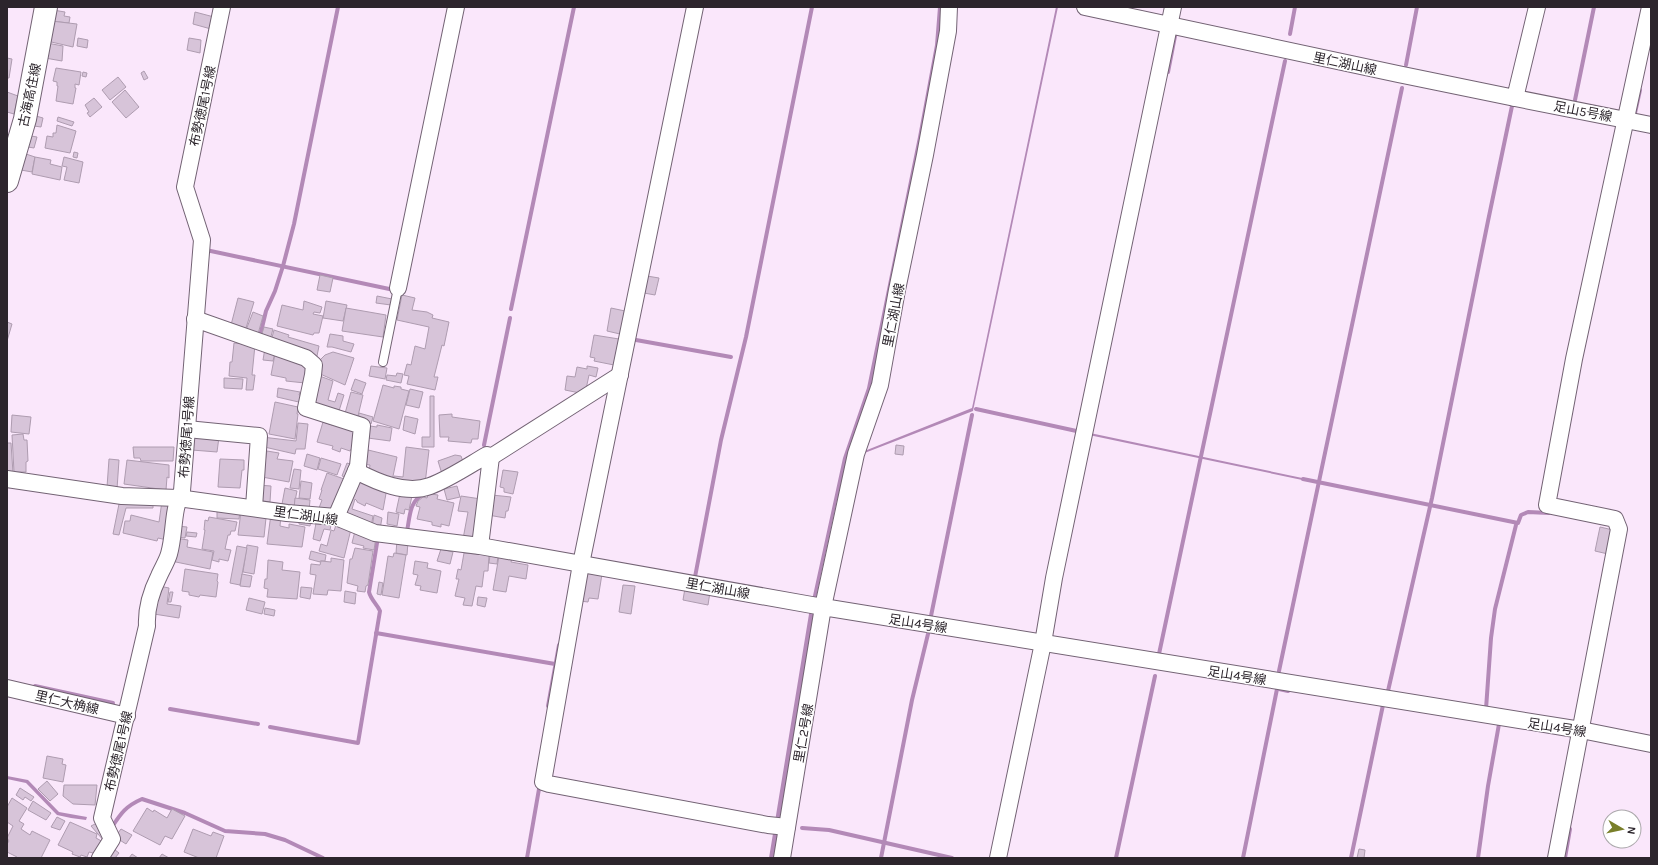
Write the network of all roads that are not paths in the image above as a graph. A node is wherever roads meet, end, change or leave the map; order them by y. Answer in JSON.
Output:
{"nodes":[{"id":1,"x":46,"y":7,"type":"edge"},
{"id":2,"x":222,"y":7,"type":"edge"},
{"id":3,"x":456,"y":7,"type":"edge"},
{"id":4,"x":695,"y":7,"type":"edge"},
{"id":5,"x":949,"y":7,"type":"edge"},
{"id":6,"x":1085,"y":7,"type":"edge"},
{"id":7,"x":1173,"y":7,"type":"edge"},
{"id":8,"x":1537,"y":7,"type":"edge"},
{"id":9,"x":1650,"y":7,"type":"edge"},
{"id":10,"x":1170,"y":25,"type":"junction"},
{"id":11,"x":1515,"y":98,"type":"junction"},
{"id":12,"x":1627,"y":120,"type":"junction"},
{"id":13,"x":1651,"y":125,"type":"edge"},
{"id":14,"x":7,"y":181,"type":"edge"},
{"id":15,"x":398,"y":288,"type":"joint"},
{"id":16,"x":195,"y":319,"type":"junction"},
{"id":17,"x":383,"y":362,"type":"dead end"},
{"id":18,"x":620,"y":375,"type":"junction"},
{"id":19,"x":187,"y":429,"type":"junction"},
{"id":20,"x":491,"y":457,"type":"junction"},
{"id":21,"x":356,"y":471,"type":"junction"},
{"id":22,"x":7,"y":479,"type":"edge"},
{"id":23,"x":178,"y":498,"type":"junction"},
{"id":24,"x":254,"y":508,"type":"junction"},
{"id":25,"x":336,"y":517,"type":"junction"},
{"id":26,"x":480,"y":546,"type":"junction"},
{"id":27,"x":581,"y":564,"type":"junction"},
{"id":28,"x":823,"y":607,"type":"junction"},
{"id":29,"x":1042,"y":643,"type":"junction"},
{"id":30,"x":7,"y":688,"type":"edge"},
{"id":31,"x":127,"y":716,"type":"junction"},
{"id":32,"x":1581,"y":730,"type":"junction"},
{"id":33,"x":1651,"y":744,"type":"edge"},
{"id":34,"x":787,"y":827,"type":"junction"},
{"id":35,"x":100,"y":858,"type":"edge"},
{"id":36,"x":782,"y":858,"type":"edge"},
{"id":37,"x":998,"y":858,"type":"edge"},
{"id":38,"x":1556,"y":858,"type":"edge"}],
"edges":[{"from":1,"to":14,"type":"street","name":"古海高住線"},
{"from":2,"to":16,"type":"street","name":"布勢徳尾1号線"},
{"from":3,"to":15,"type":"street"},
{"from":4,"to":18,"type":"street"},
{"from":5,"to":28,"type":"street","name":"里仁湖山線"},
{"from":6,"to":10,"type":"street","name":"里仁湖山線"},
{"from":7,"to":10,"type":"street"},
{"from":8,"to":11,"type":"street"},
{"from":9,"to":12,"type":"street"},
{"from":10,"to":11,"type":"street","name":"里仁湖山線"},
{"from":10,"to":29,"type":"street"},
{"from":11,"to":12,"type":"street","name":"足山5号線"},
{"from":12,"to":13,"type":"street","name":"足山5号線"},
{"from":12,"to":32,"type":"street"},
{"from":15,"to":17,"type":"lane"},
{"from":16,"to":19,"type":"street","name":"布勢徳尾1号線"},
{"from":16,"to":21,"type":"street"},
{"from":18,"to":20,"type":"street"},
{"from":18,"to":27,"type":"street"},
{"from":19,"to":23,"type":"street","name":"布勢徳尾1号線"},
{"from":19,"to":24,"type":"street"},
{"from":20,"to":21,"type":"street"},
{"from":20,"to":26,"type":"street"},
{"from":21,"to":25,"type":"street"},
{"from":22,"to":23,"type":"street","name":"里仁湖山線"},
{"from":23,"to":24,"type":"street","name":"里仁湖山線"},
{"from":23,"to":31,"type":"street","name":"布勢徳尾1号線"},
{"from":24,"to":25,"type":"street","name":"里仁湖山線"},
{"from":25,"to":26,"type":"street","name":"里仁湖山線"},
{"from":26,"to":27,"type":"street","name":"里仁湖山線"},
{"from":27,"to":28,"type":"street","name":"里仁湖山線"},
{"from":27,"to":34,"type":"street"},
{"from":28,"to":29,"type":"street","name":"足山4号線"},
{"from":28,"to":34,"type":"street","name":"里仁2号線"},
{"from":29,"to":32,"type":"street","name":"足山4号線"},
{"from":29,"to":37,"type":"street"},
{"from":30,"to":31,"type":"street","name":"里仁大桷線"},
{"from":31,"to":35,"type":"street","name":"布勢徳尾1号線"},
{"from":32,"to":33,"type":"street","name":"足山4号線"},
{"from":32,"to":38,"type":"street"},
{"from":34,"to":36,"type":"street","name":"里仁2号線"}]}
